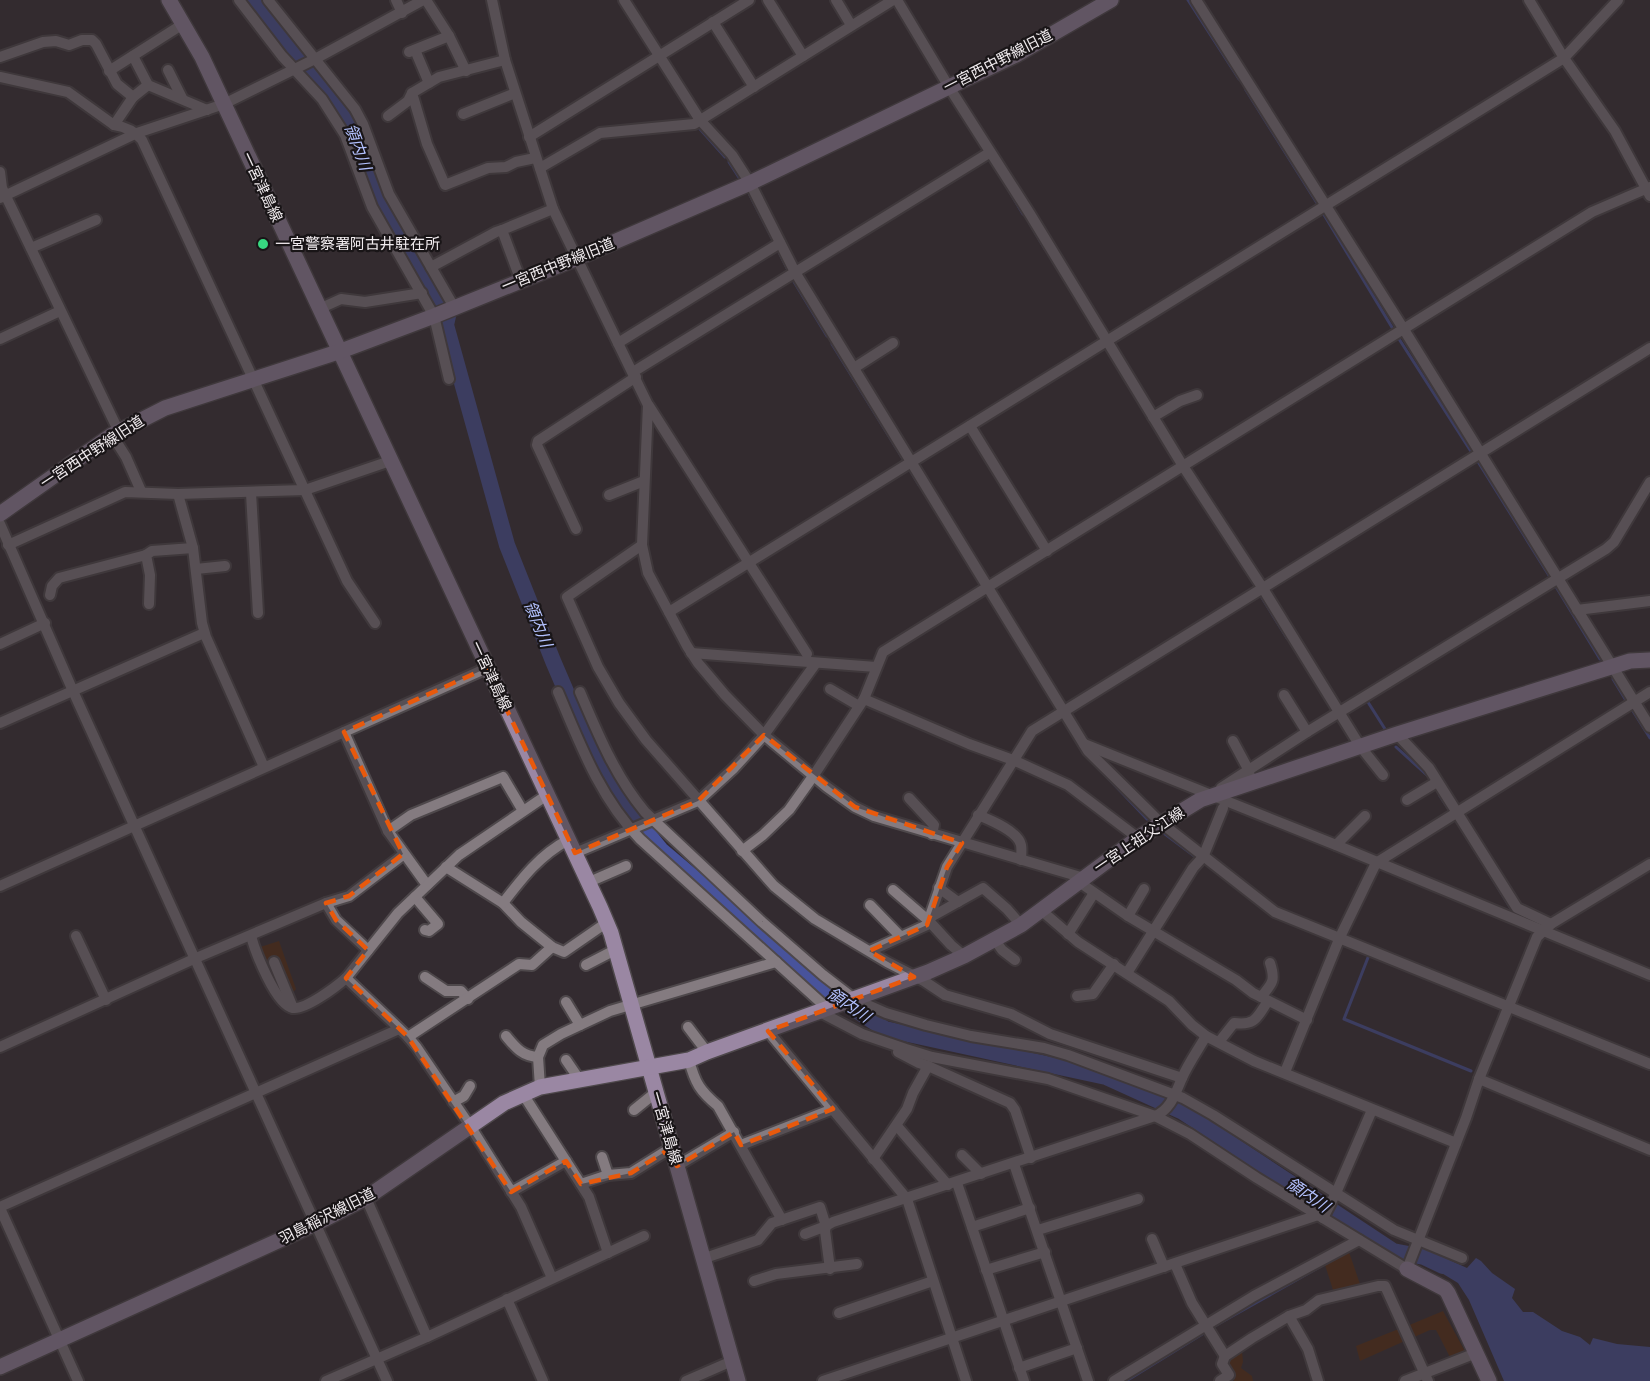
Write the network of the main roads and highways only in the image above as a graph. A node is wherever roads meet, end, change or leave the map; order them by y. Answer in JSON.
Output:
{"nodes":[{"id":1,"x":169,"y":0,"type":"edge"},
{"id":2,"x":1111,"y":0,"type":"edge"},
{"id":3,"x":341,"y":351,"type":"junction"},
{"id":4,"x":0,"y":514,"type":"edge"},
{"id":5,"x":1650,"y":660,"type":"edge"},
{"id":6,"x":649,"y":1069,"type":"junction"},
{"id":7,"x":1408,"y":1265,"type":"road end"},
{"id":8,"x":0,"y":1367,"type":"edge"},
{"id":9,"x":738,"y":1381,"type":"edge"},
{"id":10,"x":1489,"y":1381,"type":"edge"}],
"edges":[{"from":1,"to":3,"type":"main road","name":"一宮津島線"},
{"from":2,"to":3,"type":"main road","name":"一宮西中野線旧道"},
{"from":3,"to":4,"type":"main road","name":"一宮西中野線旧道"},
{"from":3,"to":6,"type":"main road","name":"一宮津島線"},
{"from":5,"to":6,"type":"main road","name":"一宮上祖父江線"},
{"from":6,"to":8,"type":"main road","name":"羽島稲沢線旧道"},
{"from":6,"to":9,"type":"main road","name":"一宮津島線"},
{"from":7,"to":10,"type":"main road"}]}
